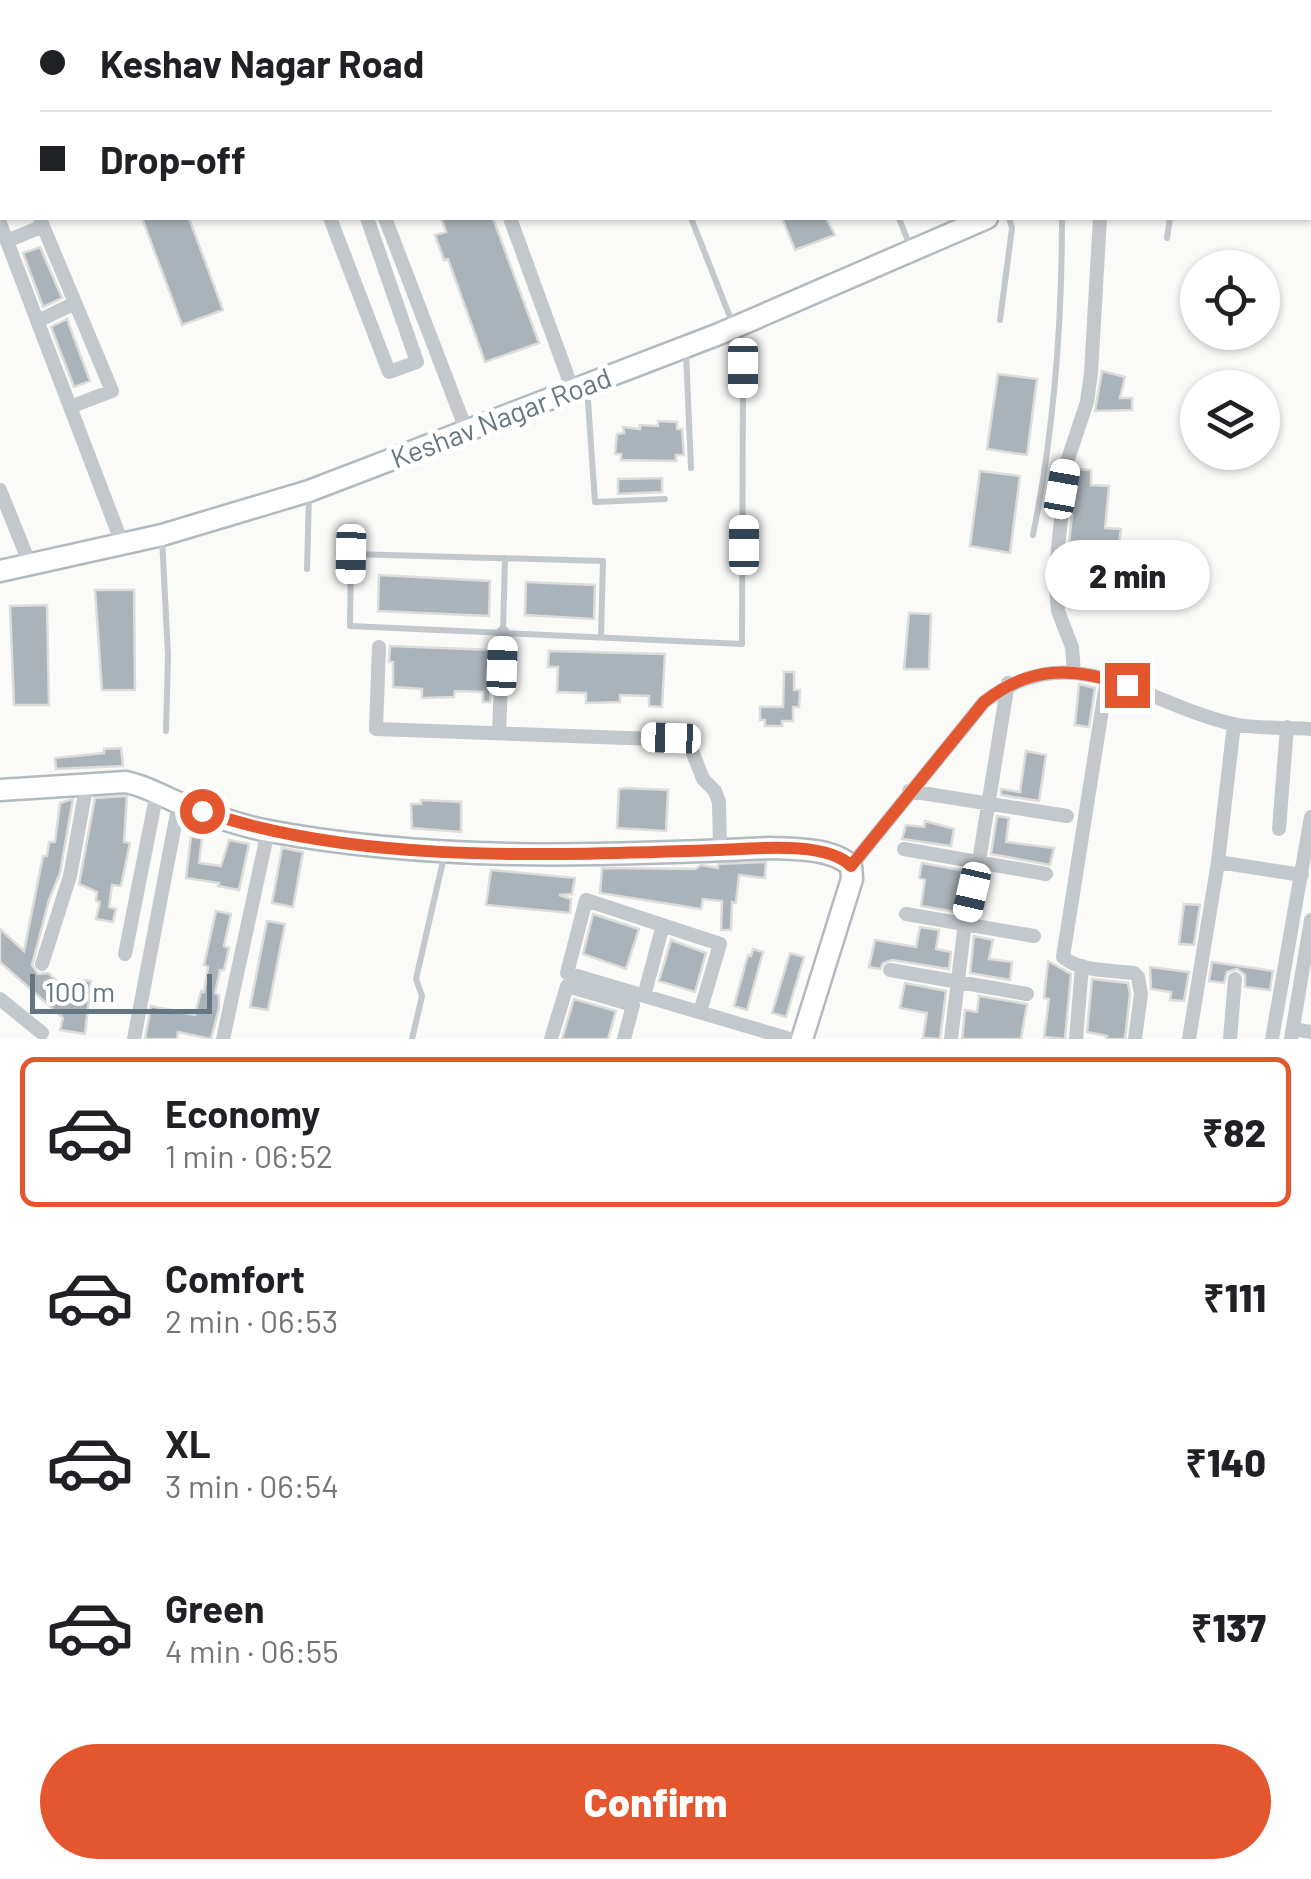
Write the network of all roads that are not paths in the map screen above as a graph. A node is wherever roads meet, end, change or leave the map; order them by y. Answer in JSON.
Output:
{"nodes":[{"id":1,"x":331,"y":220,"type":"edge"},
{"id":2,"x":370,"y":220,"type":"edge"},
{"id":3,"x":387,"y":220,"type":"edge"},
{"id":4,"x":511,"y":220,"type":"edge"},
{"id":5,"x":692,"y":220,"type":"edge"},
{"id":6,"x":901,"y":220,"type":"edge"},
{"id":7,"x":981,"y":220,"type":"edge"},
{"id":8,"x":1010,"y":220,"type":"edge"},
{"id":9,"x":1062,"y":220,"type":"edge"},
{"id":10,"x":1100,"y":220,"type":"edge"},
{"id":11,"x":1170,"y":220,"type":"edge"},
{"id":12,"x":41,"y":222,"type":"edge"},
{"id":13,"x":0,"y":224,"type":"edge"},
{"id":14,"x":1166,"y":238,"type":"dead end"},
{"id":15,"x":7,"y":242,"type":"junction"},
{"id":16,"x":912,"y":250,"type":"junction"},
{"id":17,"x":75,"y":304,"type":"junction"},
{"id":18,"x":1000,"y":320,"type":"dead end"},
{"id":19,"x":38,"y":321,"type":"junction"},
{"id":20,"x":734,"y":328,"type":"junction"},
{"id":21,"x":686,"y":347,"type":"junction"},
{"id":22,"x":580,"y":388,"type":"junction"},
{"id":23,"x":70,"y":407,"type":"junction"},
{"id":24,"x":468,"y":432,"type":"junction"},
{"id":25,"x":691,"y":468,"type":"dead end"},
{"id":26,"x":0,"y":490,"type":"edge"},
{"id":27,"x":310,"y":491,"type":"junction"},
{"id":28,"x":665,"y":499,"type":"dead end"},
{"id":29,"x":162,"y":535,"type":"junction"},
{"id":30,"x":1033,"y":535,"type":"dead end"},
{"id":31,"x":122,"y":543,"type":"junction"},
{"id":32,"x":504,"y":558,"type":"junction"},
{"id":33,"x":28,"y":562,"type":"junction"},
{"id":34,"x":308,"y":569,"type":"dead end"},
{"id":35,"x":0,"y":571,"type":"edge"},
{"id":36,"x":503,"y":633,"type":"junction"},
{"id":37,"x":602,"y":638,"type":"junction"},
{"id":38,"x":379,"y":646,"type":"dead end"},
{"id":39,"x":1074,"y":672,"type":"junction"},
{"id":40,"x":1107,"y":678,"type":"junction"},
{"id":41,"x":1008,"y":683,"type":"junction"},
{"id":42,"x":1234,"y":724,"type":"junction"},
{"id":43,"x":1287,"y":727,"type":"junction"},
{"id":44,"x":1311,"y":728,"type":"edge"},
{"id":45,"x":166,"y":731,"type":"dead end"},
{"id":46,"x":500,"y":732,"type":"junction"},
{"id":47,"x":88,"y":784,"type":"junction"},
{"id":48,"x":0,"y":790,"type":"edge"},
{"id":49,"x":157,"y":792,"type":"junction"},
{"id":50,"x":909,"y":792,"type":"junction"},
{"id":51,"x":179,"y":803,"type":"junction"},
{"id":52,"x":990,"y":804,"type":"junction"},
{"id":53,"x":1067,"y":816,"type":"dead end"},
{"id":54,"x":1311,"y":817,"type":"edge"},
{"id":55,"x":1279,"y":829,"type":"dead end"},
{"id":56,"x":268,"y":831,"type":"junction"},
{"id":57,"x":904,"y":848,"type":"dead end"},
{"id":58,"x":720,"y":850,"type":"junction"},
{"id":59,"x":446,"y":851,"type":"junction"},
{"id":60,"x":980,"y":861,"type":"junction"},
{"id":61,"x":1218,"y":862,"type":"junction"},
{"id":62,"x":851,"y":866,"type":"junction"},
{"id":63,"x":1046,"y":874,"type":"dead end"},
{"id":64,"x":1302,"y":875,"type":"junction"},
{"id":65,"x":906,"y":914,"type":"dead end"},
{"id":66,"x":1311,"y":920,"type":"edge"},
{"id":67,"x":965,"y":922,"type":"junction"},
{"id":68,"x":664,"y":925,"type":"junction"},
{"id":69,"x":1034,"y":936,"type":"dead end"},
{"id":70,"x":125,"y":954,"type":"dead end"},
{"id":71,"x":42,"y":964,"type":"dead end"},
{"id":72,"x":1082,"y":966,"type":"junction"},
{"id":73,"x":890,"y":970,"type":"dead end"},
{"id":74,"x":1235,"y":979,"type":"dead end"},
{"id":75,"x":958,"y":983,"type":"junction"},
{"id":76,"x":1027,"y":994,"type":"dead end"},
{"id":77,"x":644,"y":996,"type":"junction"},
{"id":78,"x":0,"y":999,"type":"edge"},
{"id":79,"x":700,"y":1012,"type":"junction"},
{"id":80,"x":1311,"y":1032,"type":"edge"},
{"id":81,"x":42,"y":1033,"type":"dead end"},
{"id":82,"x":1292,"y":1034,"type":"edge"},
{"id":83,"x":134,"y":1039,"type":"edge"},
{"id":84,"x":222,"y":1039,"type":"edge"},
{"id":85,"x":412,"y":1039,"type":"edge"},
{"id":86,"x":551,"y":1039,"type":"edge"},
{"id":87,"x":624,"y":1039,"type":"edge"},
{"id":88,"x":790,"y":1039,"type":"edge"},
{"id":89,"x":802,"y":1039,"type":"edge"},
{"id":90,"x":950,"y":1039,"type":"edge"},
{"id":91,"x":1076,"y":1039,"type":"edge"},
{"id":92,"x":1135,"y":1039,"type":"edge"},
{"id":93,"x":1189,"y":1039,"type":"edge"},
{"id":94,"x":1230,"y":1039,"type":"edge"},
{"id":95,"x":1272,"y":1039,"type":"edge"}],
"edges":[{"from":1,"to":2,"type":"street"},
{"from":3,"to":24,"type":"street"},
{"from":4,"to":22,"type":"street"},
{"from":5,"to":20,"type":"lane"},
{"from":6,"to":16,"type":"lane"},
{"from":7,"to":16,"type":"street","name":"Keshav Nagar Road"},
{"from":8,"to":18,"type":"lane"},
{"from":9,"to":30,"type":"lane"},
{"from":10,"to":39,"type":"street"},
{"from":11,"to":14,"type":"lane"},
{"from":12,"to":15,"type":"street"},
{"from":12,"to":17,"type":"street"},
{"from":13,"to":15,"type":"street"},
{"from":15,"to":19,"type":"street"},
{"from":16,"to":20,"type":"street","name":"Keshav Nagar Road"},
{"from":17,"to":19,"type":"street"},
{"from":17,"to":23,"type":"street"},
{"from":19,"to":23,"type":"street"},
{"from":20,"to":21,"type":"street","name":"Keshav Nagar Road"},
{"from":20,"to":37,"type":"lane"},
{"from":21,"to":22,"type":"street","name":"Keshav Nagar Road"},
{"from":21,"to":25,"type":"lane"},
{"from":22,"to":24,"type":"street","name":"Keshav Nagar Road"},
{"from":22,"to":28,"type":"lane"},
{"from":23,"to":31,"type":"street"},
{"from":24,"to":27,"type":"street","name":"Keshav Nagar Road"},
{"from":26,"to":33,"type":"street"},
{"from":27,"to":29,"type":"street","name":"Keshav Nagar Road"},
{"from":27,"to":34,"type":"lane"},
{"from":29,"to":31,"type":"street","name":"Keshav Nagar Road"},
{"from":29,"to":45,"type":"lane"},
{"from":31,"to":33,"type":"street","name":"Keshav Nagar Road"},
{"from":32,"to":36,"type":"lane"},
{"from":32,"to":36,"type":"lane"},
{"from":32,"to":37,"type":"lane"},
{"from":33,"to":35,"type":"street","name":"Keshav Nagar Road"},
{"from":36,"to":37,"type":"lane"},
{"from":36,"to":46,"type":"street"},
{"from":38,"to":46,"type":"street"},
{"from":39,"to":40,"type":"street"},
{"from":39,"to":41,"type":"street"},
{"from":40,"to":42,"type":"street"},
{"from":40,"to":72,"type":"street"},
{"from":41,"to":50,"type":"street"},
{"from":41,"to":52,"type":"street"},
{"from":42,"to":43,"type":"street"},
{"from":42,"to":61,"type":"street"},
{"from":43,"to":44,"type":"street"},
{"from":43,"to":55,"type":"street"},
{"from":46,"to":58,"type":"street"},
{"from":47,"to":48,"type":"street"},
{"from":47,"to":49,"type":"street"},
{"from":47,"to":71,"type":"street"},
{"from":49,"to":51,"type":"street"},
{"from":49,"to":70,"type":"street"},
{"from":50,"to":52,"type":"street"},
{"from":50,"to":62,"type":"street"},
{"from":51,"to":56,"type":"street"},
{"from":51,"to":83,"type":"street"},
{"from":52,"to":53,"type":"street"},
{"from":52,"to":60,"type":"street"},
{"from":54,"to":64,"type":"street"},
{"from":56,"to":59,"type":"street"},
{"from":56,"to":84,"type":"street"},
{"from":57,"to":60,"type":"street"},
{"from":58,"to":59,"type":"street"},
{"from":58,"to":62,"type":"street"},
{"from":59,"to":85,"type":"lane"},
{"from":60,"to":63,"type":"street"},
{"from":60,"to":67,"type":"street"},
{"from":61,"to":64,"type":"street"},
{"from":61,"to":93,"type":"street"},
{"from":62,"to":89,"type":"street"},
{"from":64,"to":95,"type":"street"},
{"from":65,"to":67,"type":"street"},
{"from":66,"to":82,"type":"street"},
{"from":67,"to":69,"type":"street"},
{"from":67,"to":75,"type":"street"},
{"from":68,"to":77,"type":"street"},
{"from":68,"to":77,"type":"street"},
{"from":68,"to":79,"type":"street"},
{"from":72,"to":91,"type":"street"},
{"from":72,"to":92,"type":"street"},
{"from":73,"to":75,"type":"street"},
{"from":74,"to":94,"type":"street"},
{"from":75,"to":76,"type":"street"},
{"from":75,"to":90,"type":"street"},
{"from":77,"to":79,"type":"street"},
{"from":78,"to":81,"type":"street"},
{"from":79,"to":88,"type":"street"},
{"from":80,"to":82,"type":"street"},
{"from":86,"to":87,"type":"street"}]}
